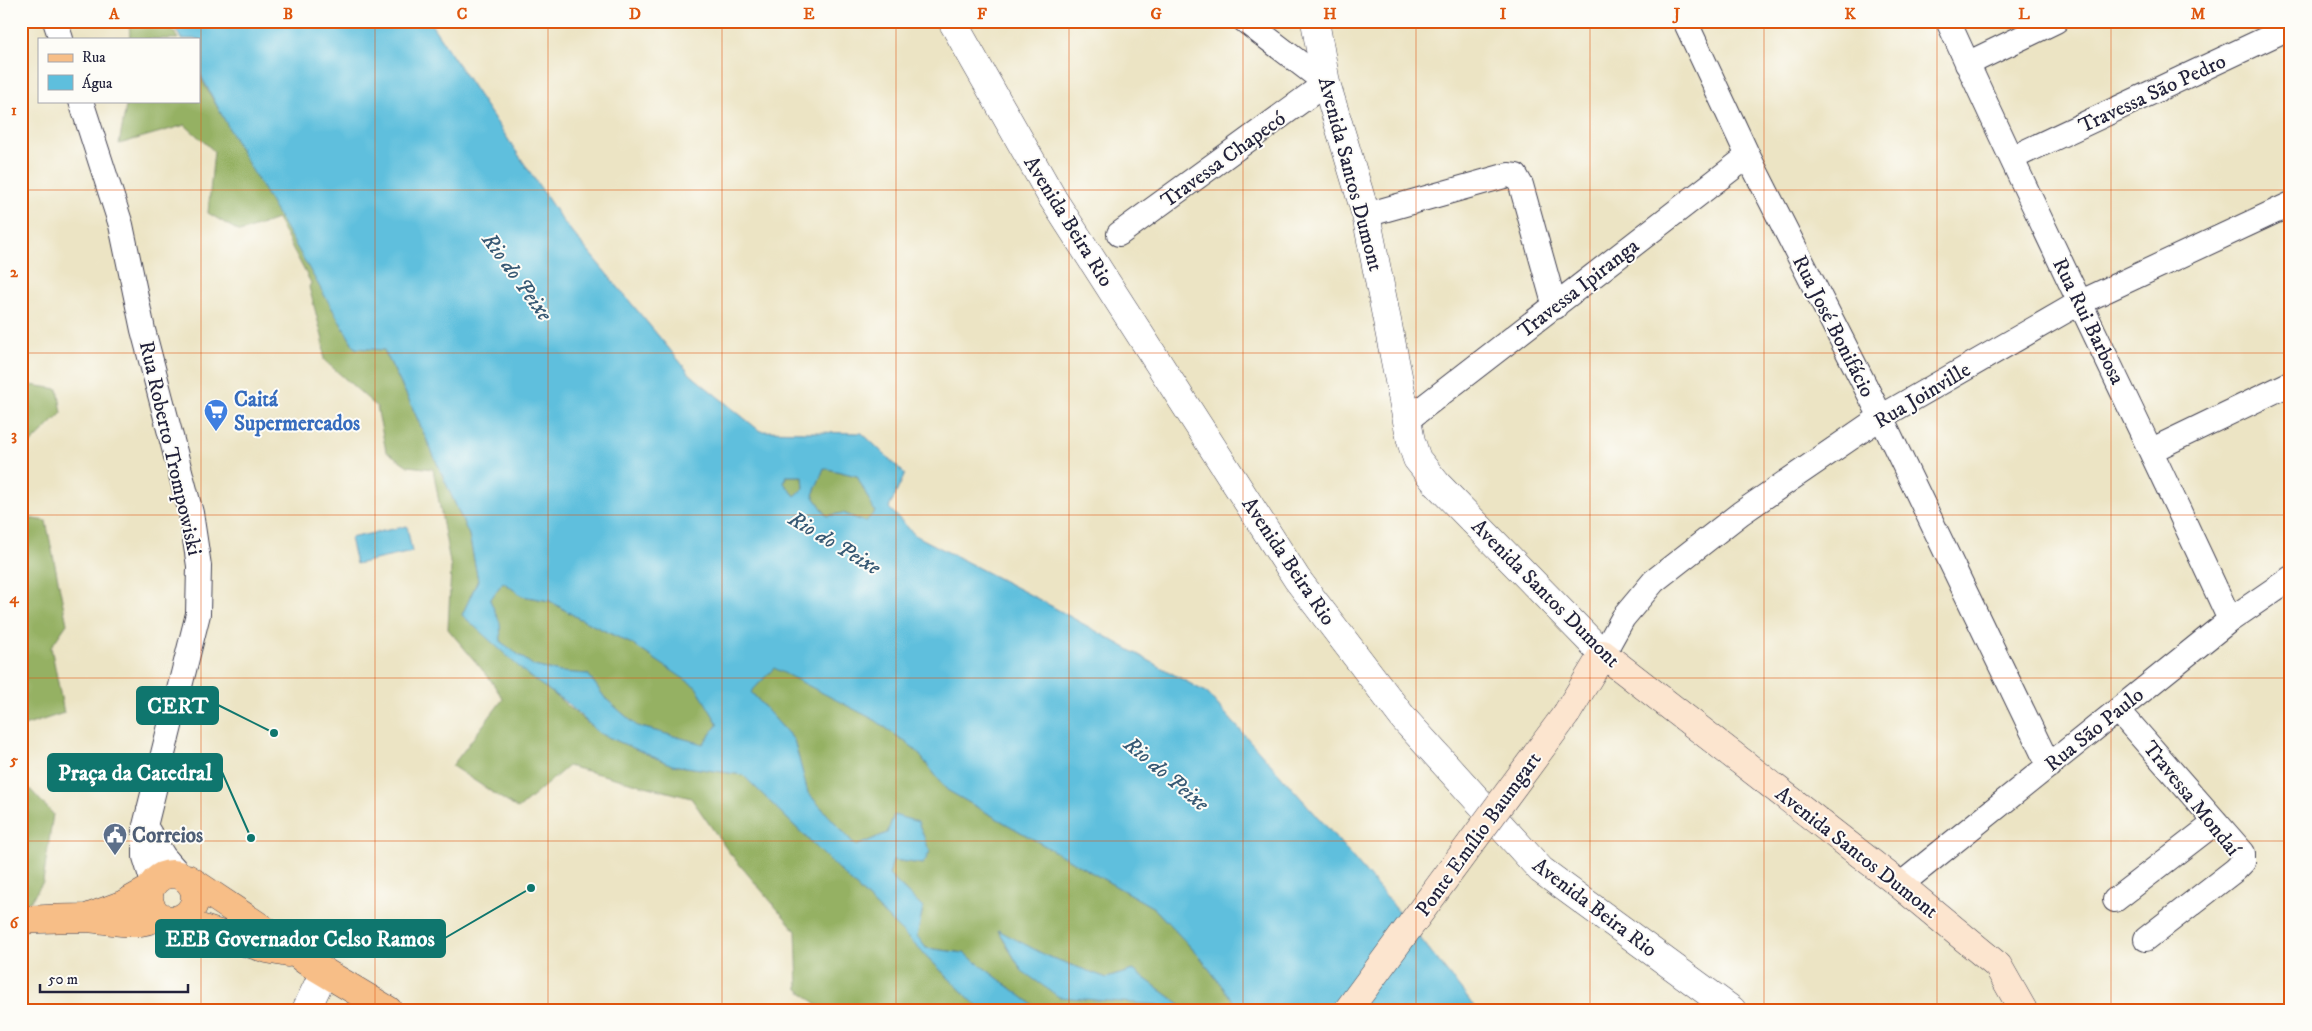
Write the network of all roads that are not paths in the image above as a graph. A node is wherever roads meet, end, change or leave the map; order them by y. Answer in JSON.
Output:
{"nodes":[{"id":1,"x":55,"y":21,"type":"edge"},
{"id":2,"x":952,"y":21,"type":"edge"},
{"id":3,"x":1245,"y":21,"type":"edge"},
{"id":4,"x":1315,"y":21,"type":"edge"},
{"id":5,"x":1685,"y":21,"type":"edge"},
{"id":6,"x":1948,"y":21,"type":"edge"},
{"id":7,"x":2056,"y":21,"type":"edge"},
{"id":8,"x":2291,"y":27,"type":"edge"},
{"id":9,"x":61,"y":38,"type":"edge"},
{"id":10,"x":1967,"y":64,"type":"junction"},
{"id":11,"x":1326,"y":84,"type":"junction"},
{"id":12,"x":81,"y":102,"type":"edge"},
{"id":13,"x":1748,"y":156,"type":"junction"},
{"id":14,"x":2012,"y":158,"type":"junction"},
{"id":15,"x":2291,"y":204,"type":"edge"},
{"id":16,"x":1366,"y":215,"type":"junction"},
{"id":17,"x":1119,"y":234,"type":"dead end"},
{"id":18,"x":2080,"y":303,"type":"junction"},
{"id":19,"x":1555,"y":307,"type":"junction"},
{"id":20,"x":2291,"y":383,"type":"edge"},
{"id":21,"x":1881,"y":417,"type":"junction"},
{"id":22,"x":1407,"y":420,"type":"junction"},
{"id":23,"x":2152,"y":450,"type":"junction"},
{"id":24,"x":2291,"y":578,"type":"edge"},
{"id":25,"x":2230,"y":620,"type":"junction"},
{"id":26,"x":1603,"y":654,"type":"junction"},
{"id":27,"x":2118,"y":710,"type":"junction"},
{"id":28,"x":2049,"y":766,"type":"junction"},
{"id":29,"x":2216,"y":822,"type":"junction"},
{"id":30,"x":145,"y":826,"type":"junction"},
{"id":31,"x":183,"y":876,"type":"junction"},
{"id":32,"x":1900,"y":885,"type":"junction"},
{"id":33,"x":151,"y":887,"type":"junction"},
{"id":34,"x":2115,"y":900,"type":"dead end"},
{"id":35,"x":85,"y":918,"type":"junction"},
{"id":36,"x":167,"y":918,"type":"junction"},
{"id":37,"x":21,"y":920,"type":"edge"},
{"id":38,"x":2146,"y":940,"type":"dead end"},
{"id":39,"x":295,"y":954,"type":"junction"},
{"id":40,"x":324,"y":972,"type":"junction"},
{"id":41,"x":306,"y":1010,"type":"edge"},
{"id":42,"x":388,"y":1010,"type":"edge"},
{"id":43,"x":1348,"y":1010,"type":"edge"},
{"id":44,"x":1732,"y":1010,"type":"edge"},
{"id":45,"x":2023,"y":1010,"type":"edge"}],
"edges":[{"from":1,"to":9,"type":"street"},
{"from":2,"to":44,"type":"street","name":"Avenida Beira Rio"},
{"from":3,"to":11,"type":"street"},
{"from":4,"to":11,"type":"street","name":"Avenida Santos Dumont"},
{"from":5,"to":13,"type":"street","name":"Rua José Bonifácio"},
{"from":6,"to":10,"type":"street","name":"Rua Rui Barbosa"},
{"from":7,"to":10,"type":"street"},
{"from":8,"to":14,"type":"street","name":"Travessa São Pedro"},
{"from":10,"to":14,"type":"street","name":"Rua Rui Barbosa"},
{"from":11,"to":16,"type":"street","name":"Avenida Santos Dumont"},
{"from":11,"to":17,"type":"street","name":"Travessa Chapecó"},
{"from":12,"to":30,"type":"street","name":"Rua Roberto Trompowiski"},
{"from":13,"to":19,"type":"street","name":"Travessa Ipiranga"},
{"from":13,"to":21,"type":"street","name":"Rua José Bonifácio"},
{"from":14,"to":18,"type":"street","name":"Rua Rui Barbosa"},
{"from":15,"to":18,"type":"street","name":"Rua Joinville"},
{"from":16,"to":19,"type":"street"},
{"from":16,"to":22,"type":"street","name":"Avenida Santos Dumont"},
{"from":18,"to":21,"type":"street","name":"Rua Joinville"},
{"from":18,"to":23,"type":"street","name":"Rua Rui Barbosa"},
{"from":19,"to":22,"type":"street","name":"Travessa Ipiranga"},
{"from":20,"to":23,"type":"street"},
{"from":21,"to":26,"type":"street","name":"Rua Joinville"},
{"from":21,"to":28,"type":"street","name":"Rua José Bonifácio"},
{"from":22,"to":26,"type":"street","name":"Avenida Santos Dumont"},
{"from":23,"to":25,"type":"street","name":"Rua Rui Barbosa"},
{"from":24,"to":25,"type":"street","name":"Rua São Paulo"},
{"from":25,"to":27,"type":"street","name":"Rua São Paulo"},
{"from":26,"to":32,"type":"main road","name":"Avenida Santos Dumont"},
{"from":26,"to":43,"type":"main road","name":"Ponte Emílio Baumgart","bridge":true},
{"from":27,"to":28,"type":"street","name":"Rua São Paulo"},
{"from":27,"to":29,"type":"street","name":"Travessa Mondaí"},
{"from":28,"to":32,"type":"street","name":"Rua São Paulo"},
{"from":29,"to":34,"type":"street"},
{"from":29,"to":38,"type":"street","name":"Travessa Mondaí"},
{"from":30,"to":31,"type":"street"},
{"from":30,"to":33,"type":"street","name":"Rua Roberto Trompowiski"},
{"from":31,"to":33,"type":"main road"},
{"from":31,"to":36,"type":"main road"},
{"from":31,"to":39,"type":"main road"},
{"from":32,"to":45,"type":"main road","name":"Avenida Santos Dumont"},
{"from":33,"to":35,"type":"main road"},
{"from":33,"to":36,"type":"main road"},
{"from":35,"to":36,"type":"main road"},
{"from":35,"to":37,"type":"main road"},
{"from":36,"to":39,"type":"main road"},
{"from":39,"to":40,"type":"main road"},
{"from":40,"to":41,"type":"street"},
{"from":40,"to":42,"type":"main road"}]}
